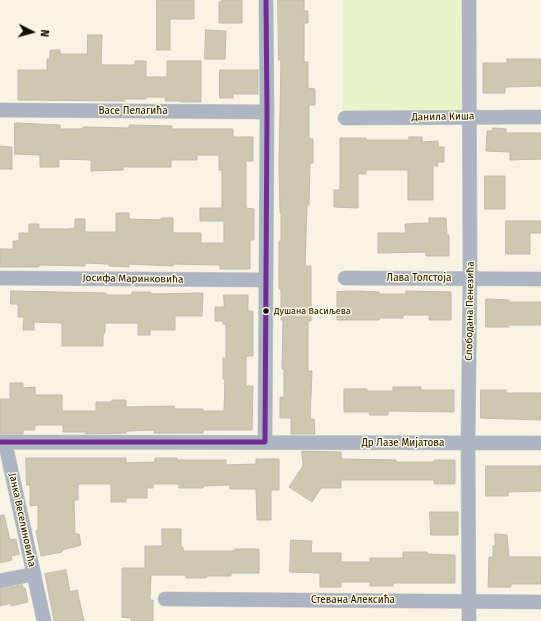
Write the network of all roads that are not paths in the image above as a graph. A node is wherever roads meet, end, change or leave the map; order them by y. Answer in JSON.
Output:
{"nodes":[{"id":1,"x":266,"y":0,"type":"edge"},
{"id":2,"x":469,"y":0,"type":"edge"},
{"id":3,"x":0,"y":110,"type":"edge"},
{"id":4,"x":267,"y":112,"type":"junction"},
{"id":5,"x":470,"y":117,"type":"junction"},
{"id":6,"x":541,"y":117,"type":"edge"},
{"id":7,"x":345,"y":118,"type":"dead end"},
{"id":8,"x":0,"y":278,"type":"edge"},
{"id":9,"x":345,"y":278,"type":"dead end"},
{"id":10,"x":470,"y":278,"type":"junction"},
{"id":11,"x":541,"y":278,"type":"edge"},
{"id":12,"x":265,"y":280,"type":"junction"},
{"id":13,"x":3,"y":442,"type":"edge"},
{"id":14,"x":265,"y":442,"type":"junction"},
{"id":15,"x":468,"y":443,"type":"junction"},
{"id":16,"x":541,"y":443,"type":"edge"},
{"id":17,"x":34,"y":574,"type":"junction"},
{"id":18,"x":0,"y":581,"type":"edge"},
{"id":19,"x":165,"y":599,"type":"dead end"},
{"id":20,"x":469,"y":601,"type":"junction"},
{"id":21,"x":541,"y":602,"type":"edge"},
{"id":22,"x":44,"y":621,"type":"edge"},
{"id":23,"x":469,"y":621,"type":"edge"}],
"edges":[{"from":1,"to":4,"type":"street"},
{"from":2,"to":5,"type":"street","name":"Слободана Пенезића"},
{"from":3,"to":4,"type":"street","name":"Васе Пелагића"},
{"from":4,"to":12,"type":"street"},
{"from":5,"to":6,"type":"street","name":"Данила Киша"},
{"from":5,"to":7,"type":"street","name":"Данила Киша"},
{"from":5,"to":10,"type":"street","name":"Слободана Пенезића"},
{"from":8,"to":12,"type":"street","name":"Јосифа Маринковића"},
{"from":9,"to":10,"type":"street","name":"Лава Толстоја"},
{"from":10,"to":11,"type":"street","name":"Лава Толстоја"},
{"from":10,"to":15,"type":"street","name":"Слободана Пенезића"},
{"from":12,"to":14,"type":"street"},
{"from":13,"to":14,"type":"street"},
{"from":13,"to":17,"type":"street","name":"Јанка Веселиновића"},
{"from":14,"to":15,"type":"street","name":"Др Лазе Мијатова"},
{"from":15,"to":16,"type":"street","name":"Др Лазе Мијатова"},
{"from":15,"to":20,"type":"street","name":"Слободана Пенезића"},
{"from":17,"to":18,"type":"street","name":"Јанка Веселиновића"},
{"from":17,"to":22,"type":"street","name":"Јанка Веселиновића"},
{"from":19,"to":20,"type":"street","name":"Стевана Алексића"},
{"from":20,"to":21,"type":"street","name":"Стевана Алексића"},
{"from":20,"to":23,"type":"street","name":"Слободана Пенезића"}]}
